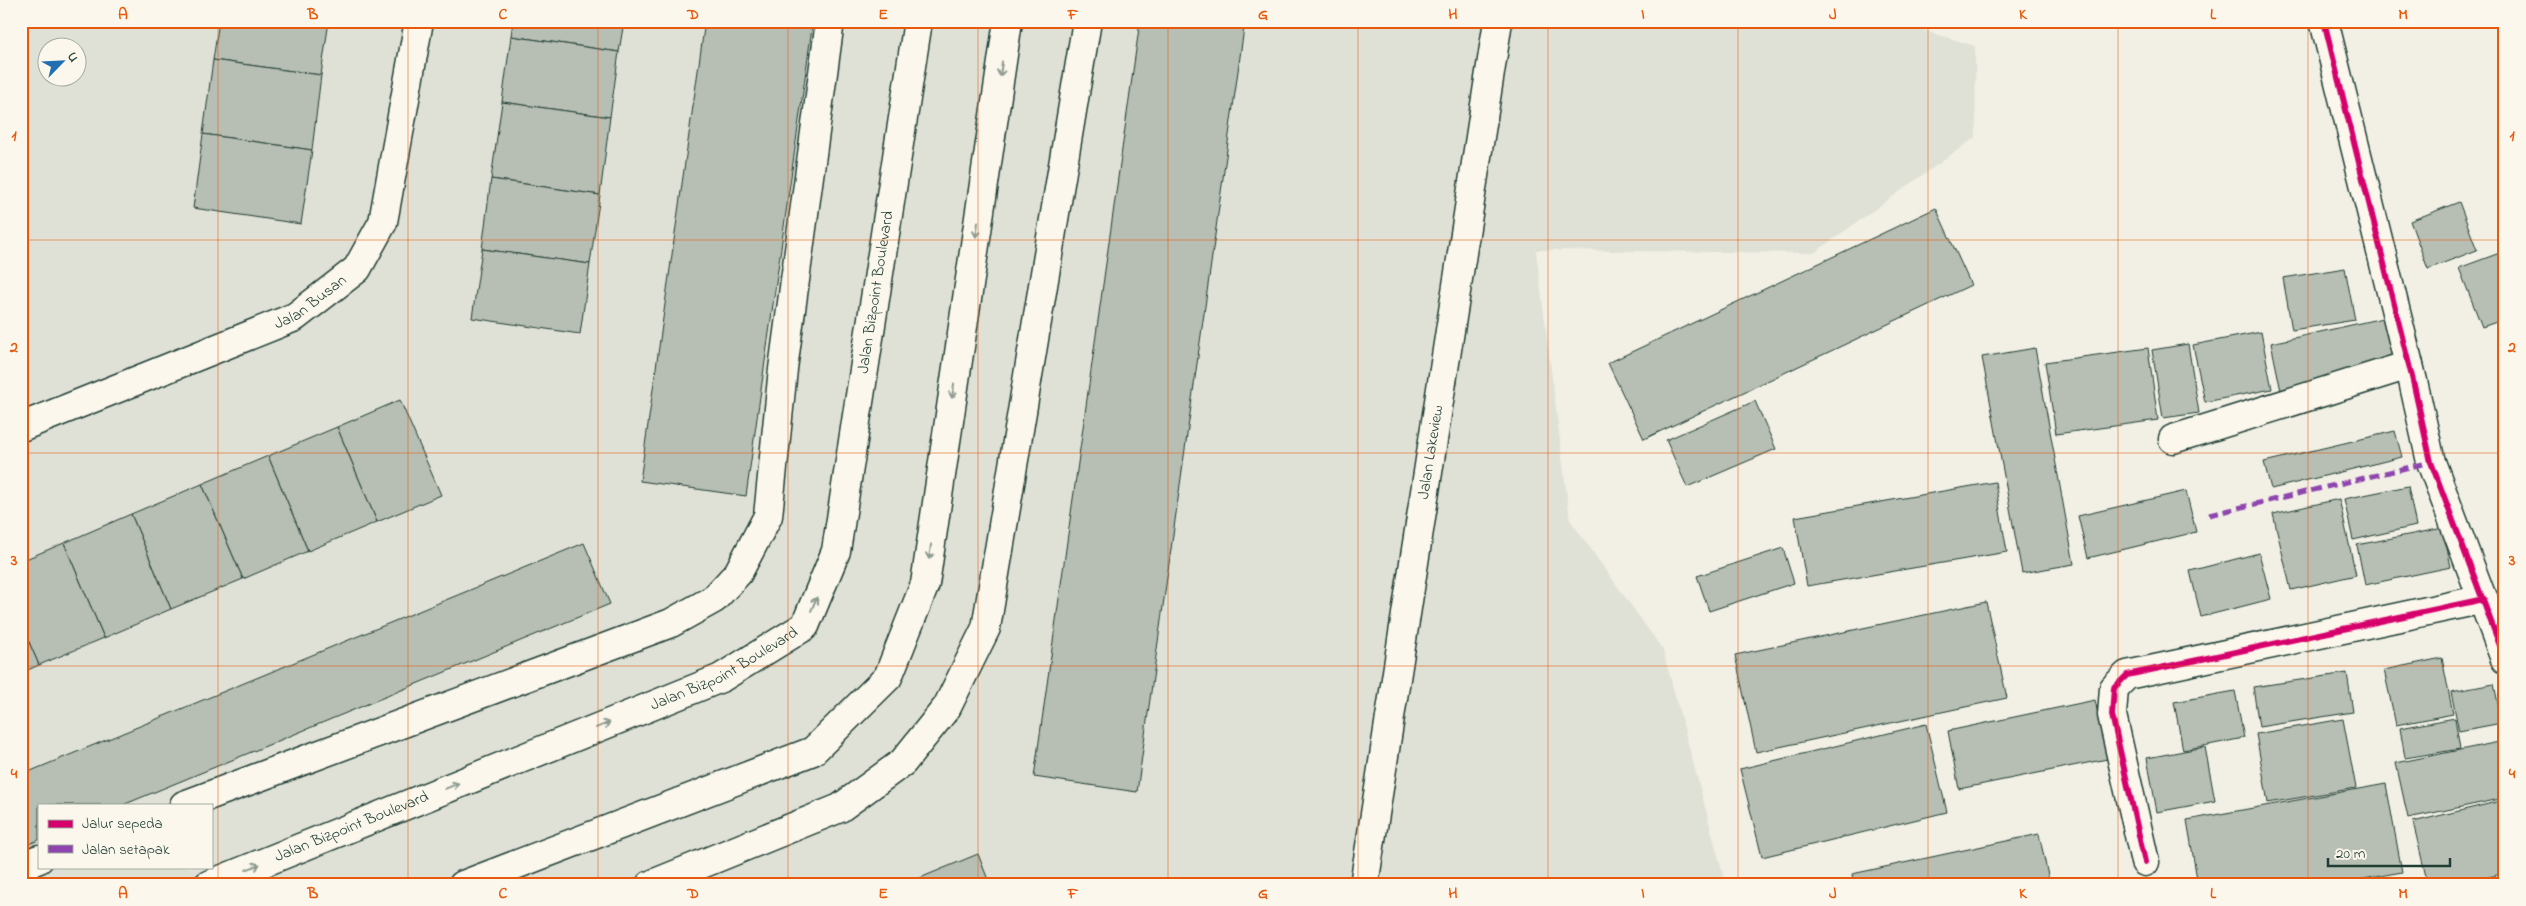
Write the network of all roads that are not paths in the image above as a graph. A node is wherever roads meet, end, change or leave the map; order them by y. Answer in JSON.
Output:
{"nodes":[{"id":1,"x":419,"y":21,"type":"edge"},
{"id":2,"x":830,"y":21,"type":"edge"},
{"id":3,"x":918,"y":21,"type":"edge"},
{"id":4,"x":1008,"y":21,"type":"edge"},
{"id":5,"x":1087,"y":21,"type":"edge"},
{"id":6,"x":1498,"y":21,"type":"edge"},
{"id":7,"x":2324,"y":21,"type":"edge"},
{"id":8,"x":2409,"y":365,"type":"junction"},
{"id":9,"x":21,"y":427,"type":"edge"},
{"id":10,"x":2174,"y":439,"type":"dead end"},
{"id":11,"x":2484,"y":598,"type":"junction"},
{"id":12,"x":2505,"y":659,"type":"edge"},
{"id":13,"x":187,"y":804,"type":"edge"},
{"id":14,"x":38,"y":859,"type":"edge"},
{"id":15,"x":2145,"y":862,"type":"dead end"},
{"id":16,"x":21,"y":866,"type":"edge"},
{"id":17,"x":208,"y":885,"type":"edge"},
{"id":18,"x":463,"y":885,"type":"edge"},
{"id":19,"x":650,"y":885,"type":"edge"},
{"id":20,"x":1364,"y":885,"type":"edge"}],
"edges":[{"from":1,"to":9,"type":"street","name":"Jalan Busan"},
{"from":2,"to":13,"type":"street"},
{"from":17,"to":3,"type":"street","name":"Jalan Bizpoint Boulevard","one_way":true},
{"from":4,"to":18,"type":"street","one_way":true},
{"from":5,"to":19,"type":"street"},
{"from":6,"to":20,"type":"street","name":"Jalan Lakeview"},
{"from":7,"to":8,"type":"street"},
{"from":8,"to":10,"type":"street"},
{"from":8,"to":11,"type":"street"},
{"from":11,"to":12,"type":"street"},
{"from":11,"to":15,"type":"street"},
{"from":14,"to":16,"type":"street"}]}
